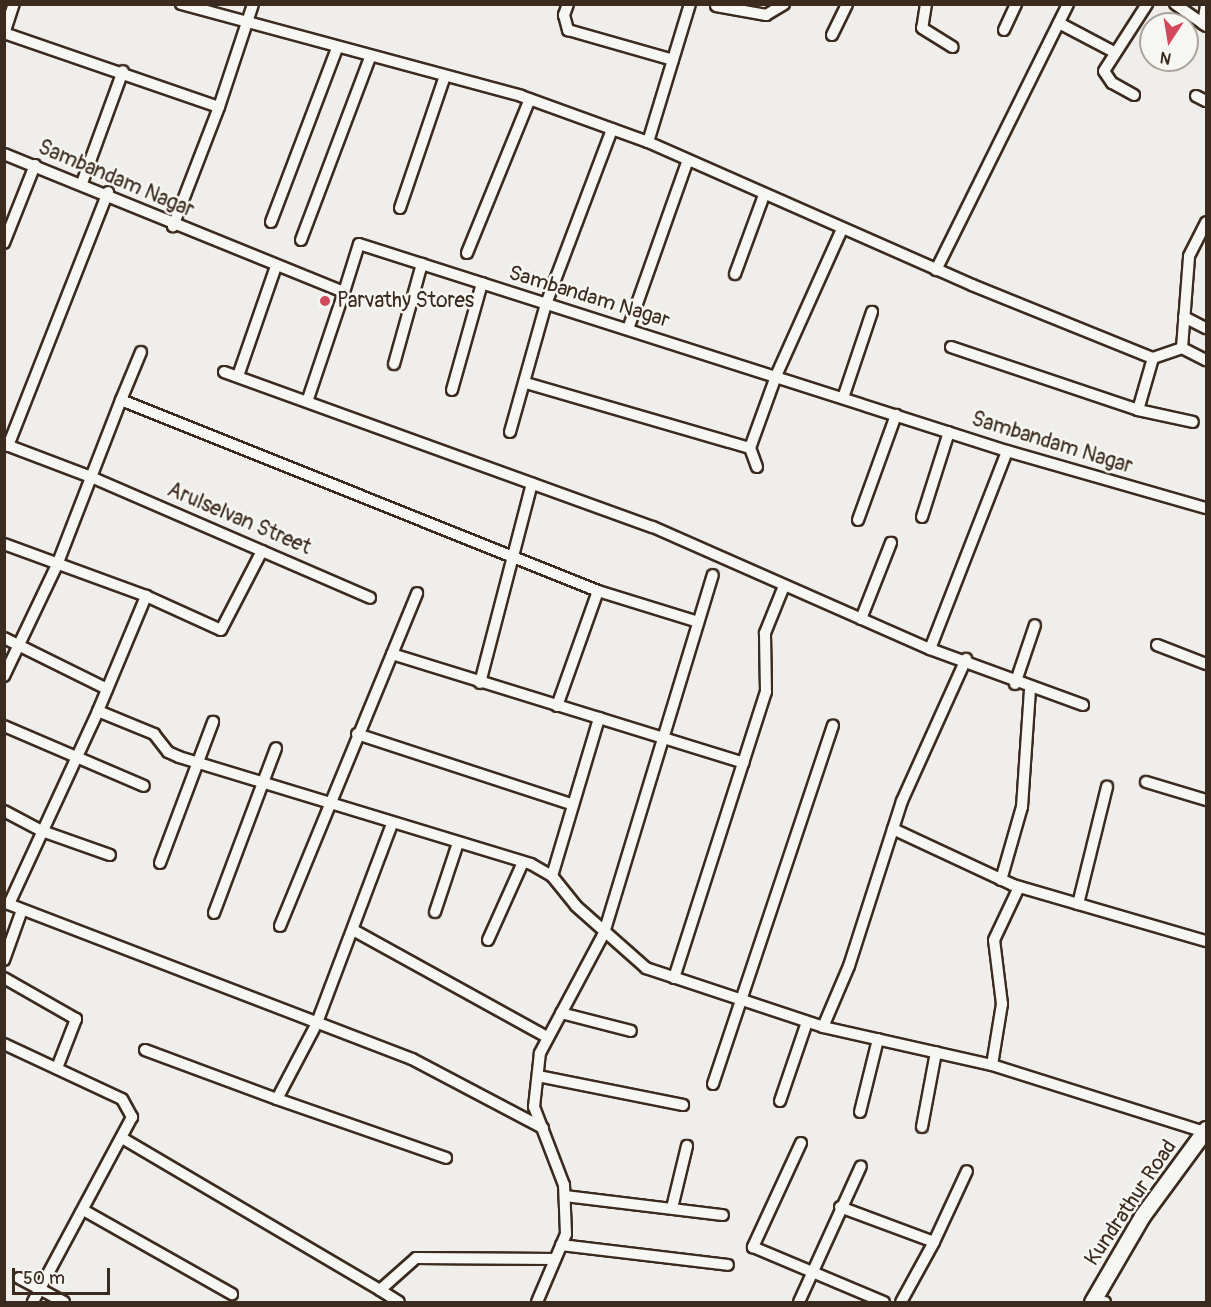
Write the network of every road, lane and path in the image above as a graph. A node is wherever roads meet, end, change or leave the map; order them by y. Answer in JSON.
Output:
{"nodes":[{"id":1,"x":14,"y":4,"type":"edge"},
{"id":2,"x":181,"y":4,"type":"edge"},
{"id":3,"x":253,"y":4,"type":"edge"},
{"id":4,"x":568,"y":4,"type":"edge"},
{"id":5,"x":690,"y":4,"type":"edge"},
{"id":6,"x":784,"y":4,"type":"edge"},
{"id":7,"x":847,"y":4,"type":"edge"},
{"id":8,"x":926,"y":4,"type":"edge"},
{"id":9,"x":1016,"y":4,"type":"edge"},
{"id":10,"x":1068,"y":4,"type":"edge"},
{"id":11,"x":1147,"y":4,"type":"edge"},
{"id":12,"x":1175,"y":4,"type":"edge"},
{"id":13,"x":1206,"y":4,"type":"edge"},
{"id":14,"x":716,"y":6,"type":"dead end"},
{"id":15,"x":1059,"y":23,"type":"junction"},
{"id":16,"x":247,"y":24,"type":"junction"},
{"id":17,"x":1205,"y":25,"type":"edge"},
{"id":18,"x":1004,"y":30,"type":"dead end"},
{"id":19,"x":5,"y":34,"type":"edge"},
{"id":20,"x":832,"y":35,"type":"dead end"},
{"id":21,"x":952,"y":47,"type":"dead end"},
{"id":22,"x":338,"y":48,"type":"junction"},
{"id":23,"x":1114,"y":52,"type":"junction"},
{"id":24,"x":370,"y":57,"type":"junction"},
{"id":25,"x":674,"y":60,"type":"junction"},
{"id":26,"x":123,"y":71,"type":"junction"},
{"id":27,"x":445,"y":76,"type":"junction"},
{"id":28,"x":1134,"y":95,"type":"dead end"},
{"id":29,"x":530,"y":99,"type":"junction"},
{"id":30,"x":219,"y":107,"type":"junction"},
{"id":31,"x":612,"y":129,"type":"junction"},
{"id":32,"x":648,"y":142,"type":"junction"},
{"id":33,"x":4,"y":154,"type":"edge"},
{"id":34,"x":688,"y":160,"type":"junction"},
{"id":35,"x":35,"y":165,"type":"junction"},
{"id":36,"x":82,"y":183,"type":"junction"},
{"id":37,"x":108,"y":192,"type":"junction"},
{"id":38,"x":764,"y":195,"type":"junction"},
{"id":39,"x":400,"y":208,"type":"dead end"},
{"id":40,"x":271,"y":222,"type":"dead end"},
{"id":41,"x":174,"y":225,"type":"junction"},
{"id":42,"x":1205,"y":227,"type":"edge"},
{"id":43,"x":842,"y":230,"type":"junction"},
{"id":44,"x":301,"y":240,"type":"dead end"},
{"id":45,"x":4,"y":243,"type":"edge"},
{"id":46,"x":467,"y":253,"type":"dead end"},
{"id":47,"x":422,"y":264,"type":"junction"},
{"id":48,"x":276,"y":266,"type":"junction"},
{"id":49,"x":936,"y":270,"type":"junction"},
{"id":50,"x":735,"y":274,"type":"dead end"},
{"id":51,"x":482,"y":283,"type":"junction"},
{"id":52,"x":344,"y":292,"type":"junction"},
{"id":53,"x":546,"y":304,"type":"junction"},
{"id":54,"x":872,"y":312,"type":"dead end"},
{"id":55,"x":1184,"y":317,"type":"junction"},
{"id":56,"x":1206,"y":328,"type":"edge"},
{"id":57,"x":628,"y":329,"type":"junction"},
{"id":58,"x":951,"y":347,"type":"dead end"},
{"id":59,"x":1182,"y":348,"type":"junction"},
{"id":60,"x":141,"y":352,"type":"dead end"},
{"id":61,"x":1153,"y":357,"type":"junction"},
{"id":62,"x":1206,"y":360,"type":"edge"},
{"id":63,"x":394,"y":364,"type":"dead end"},
{"id":64,"x":224,"y":372,"type":"dead end"},
{"id":65,"x":238,"y":376,"type":"junction"},
{"id":66,"x":776,"y":376,"type":"junction"},
{"id":67,"x":526,"y":383,"type":"junction"},
{"id":68,"x":452,"y":390,"type":"dead end"},
{"id":69,"x":843,"y":398,"type":"junction"},
{"id":70,"x":121,"y":399,"type":"junction"},
{"id":71,"x":308,"y":399,"type":"junction"},
{"id":72,"x":1138,"y":410,"type":"junction"},
{"id":73,"x":896,"y":415,"type":"junction"},
{"id":74,"x":1193,"y":423,"type":"dead end"},
{"id":75,"x":510,"y":432,"type":"dead end"},
{"id":76,"x":949,"y":432,"type":"junction"},
{"id":77,"x":6,"y":445,"type":"edge"},
{"id":78,"x":750,"y":448,"type":"junction"},
{"id":79,"x":1007,"y":451,"type":"junction"},
{"id":80,"x":757,"y":467,"type":"dead end"},
{"id":81,"x":91,"y":477,"type":"junction"},
{"id":82,"x":532,"y":484,"type":"junction"},
{"id":83,"x":1206,"y":508,"type":"edge"},
{"id":84,"x":922,"y":517,"type":"dead end"},
{"id":85,"x":858,"y":520,"type":"dead end"},
{"id":86,"x":891,"y":543,"type":"dead end"},
{"id":87,"x":4,"y":544,"type":"edge"},
{"id":88,"x":262,"y":551,"type":"junction"},
{"id":89,"x":513,"y":556,"type":"junction"},
{"id":90,"x":57,"y":565,"type":"junction"},
{"id":91,"x":712,"y":574,"type":"dead end"},
{"id":92,"x":784,"y":586,"type":"junction"},
{"id":93,"x":598,"y":591,"type":"junction"},
{"id":94,"x":417,"y":593,"type":"dead end"},
{"id":95,"x":146,"y":596,"type":"junction"},
{"id":96,"x":370,"y":598,"type":"dead end"},
{"id":97,"x":861,"y":619,"type":"junction"},
{"id":98,"x":698,"y":622,"type":"junction"},
{"id":99,"x":1035,"y":625,"type":"dead end"},
{"id":100,"x":4,"y":638,"type":"edge"},
{"id":101,"x":19,"y":644,"type":"junction"},
{"id":102,"x":1157,"y":645,"type":"dead end"},
{"id":103,"x":930,"y":650,"type":"junction"},
{"id":104,"x":392,"y":654,"type":"junction"},
{"id":105,"x":966,"y":658,"type":"junction"},
{"id":106,"x":1206,"y":663,"type":"edge"},
{"id":107,"x":4,"y":676,"type":"edge"},
{"id":108,"x":480,"y":683,"type":"junction"},
{"id":109,"x":1015,"y":684,"type":"junction"},
{"id":110,"x":107,"y":689,"type":"junction"},
{"id":111,"x":1030,"y":689,"type":"junction"},
{"id":112,"x":1083,"y":705,"type":"dead end"},
{"id":113,"x":557,"y":706,"type":"junction"},
{"id":114,"x":98,"y":711,"type":"junction"},
{"id":115,"x":599,"y":718,"type":"junction"},
{"id":116,"x":213,"y":722,"type":"dead end"},
{"id":117,"x":4,"y":726,"type":"edge"},
{"id":118,"x":833,"y":726,"type":"dead end"},
{"id":119,"x":357,"y":734,"type":"junction"},
{"id":120,"x":663,"y":734,"type":"junction"},
{"id":121,"x":276,"y":748,"type":"dead end"},
{"id":122,"x":77,"y":757,"type":"junction"},
{"id":123,"x":744,"y":763,"type":"junction"},
{"id":124,"x":200,"y":764,"type":"junction"},
{"id":125,"x":264,"y":782,"type":"junction"},
{"id":126,"x":1146,"y":782,"type":"dead end"},
{"id":127,"x":144,"y":786,"type":"dead end"},
{"id":128,"x":1107,"y":787,"type":"dead end"},
{"id":129,"x":1206,"y":800,"type":"edge"},
{"id":130,"x":330,"y":801,"type":"junction"},
{"id":131,"x":571,"y":804,"type":"junction"},
{"id":132,"x":4,"y":811,"type":"edge"},
{"id":133,"x":392,"y":824,"type":"junction"},
{"id":134,"x":893,"y":829,"type":"junction"},
{"id":135,"x":42,"y":831,"type":"junction"},
{"id":136,"x":458,"y":843,"type":"junction"},
{"id":137,"x":110,"y":855,"type":"dead end"},
{"id":138,"x":523,"y":862,"type":"junction"},
{"id":139,"x":160,"y":863,"type":"dead end"},
{"id":140,"x":552,"y":876,"type":"junction"},
{"id":141,"x":1001,"y":880,"type":"junction"},
{"id":142,"x":1016,"y":886,"type":"junction"},
{"id":143,"x":1078,"y":904,"type":"junction"},
{"id":144,"x":22,"y":910,"type":"junction"},
{"id":145,"x":435,"y":912,"type":"dead end"},
{"id":146,"x":214,"y":913,"type":"dead end"},
{"id":147,"x":280,"y":926,"type":"dead end"},
{"id":148,"x":355,"y":931,"type":"junction"},
{"id":149,"x":604,"y":933,"type":"junction"},
{"id":150,"x":488,"y":940,"type":"dead end"},
{"id":151,"x":1206,"y":941,"type":"edge"},
{"id":152,"x":4,"y":960,"type":"edge"},
{"id":153,"x":4,"y":978,"type":"edge"},
{"id":154,"x":674,"y":978,"type":"junction"},
{"id":155,"x":743,"y":1003,"type":"junction"},
{"id":156,"x":561,"y":1013,"type":"junction"},
{"id":157,"x":807,"y":1022,"type":"junction"},
{"id":158,"x":317,"y":1023,"type":"junction"},
{"id":159,"x":823,"y":1027,"type":"junction"},
{"id":160,"x":631,"y":1031,"type":"dead end"},
{"id":161,"x":547,"y":1037,"type":"junction"},
{"id":162,"x":878,"y":1039,"type":"junction"},
{"id":163,"x":4,"y":1044,"type":"edge"},
{"id":164,"x":145,"y":1050,"type":"dead end"},
{"id":165,"x":936,"y":1052,"type":"junction"},
{"id":166,"x":992,"y":1065,"type":"junction"},
{"id":167,"x":57,"y":1068,"type":"junction"},
{"id":168,"x":538,"y":1076,"type":"junction"},
{"id":169,"x":713,"y":1084,"type":"dead end"},
{"id":170,"x":277,"y":1099,"type":"junction"},
{"id":171,"x":780,"y":1101,"type":"dead end"},
{"id":172,"x":683,"y":1105,"type":"dead end"},
{"id":173,"x":860,"y":1112,"type":"dead end"},
{"id":174,"x":922,"y":1127,"type":"dead end"},
{"id":175,"x":543,"y":1128,"type":"junction"},
{"id":176,"x":1206,"y":1130,"type":"edge"},
{"id":177,"x":122,"y":1138,"type":"junction"},
{"id":178,"x":801,"y":1143,"type":"dead end"},
{"id":179,"x":687,"y":1146,"type":"dead end"},
{"id":180,"x":446,"y":1158,"type":"dead end"},
{"id":181,"x":861,"y":1166,"type":"dead end"},
{"id":182,"x":967,"y":1171,"type":"dead end"},
{"id":183,"x":565,"y":1196,"type":"junction"},
{"id":184,"x":840,"y":1207,"type":"junction"},
{"id":185,"x":672,"y":1208,"type":"junction"},
{"id":186,"x":85,"y":1211,"type":"junction"},
{"id":187,"x":723,"y":1215,"type":"dead end"},
{"id":188,"x":934,"y":1242,"type":"junction"},
{"id":189,"x":561,"y":1245,"type":"junction"},
{"id":190,"x":555,"y":1259,"type":"junction"},
{"id":191,"x":728,"y":1265,"type":"dead end"},
{"id":192,"x":811,"y":1272,"type":"junction"},
{"id":193,"x":19,"y":1278,"type":"dead end"},
{"id":194,"x":38,"y":1288,"type":"junction"},
{"id":195,"x":380,"y":1290,"type":"junction"},
{"id":196,"x":232,"y":1294,"type":"dead end"},
{"id":197,"x":33,"y":1302,"type":"edge"},
{"id":198,"x":64,"y":1302,"type":"edge"},
{"id":199,"x":399,"y":1302,"type":"edge"},
{"id":200,"x":537,"y":1302,"type":"edge"},
{"id":201,"x":800,"y":1302,"type":"edge"},
{"id":202,"x":884,"y":1302,"type":"edge"},
{"id":203,"x":901,"y":1302,"type":"edge"},
{"id":204,"x":1096,"y":1302,"type":"edge"}],
"edges":[{"from":1,"to":19,"type":"street"},
{"from":2,"to":16,"type":"street"},
{"from":3,"to":16,"type":"street"},
{"from":4,"to":25,"type":"street"},
{"from":5,"to":25,"type":"street"},
{"from":6,"to":14,"type":"street"},
{"from":7,"to":20,"type":"street"},
{"from":8,"to":21,"type":"street"},
{"from":9,"to":18,"type":"street"},
{"from":10,"to":15,"type":"street"},
{"from":11,"to":23,"type":"street"},
{"from":12,"to":17,"type":"street"},
{"from":13,"to":17,"type":"street"},
{"from":15,"to":23,"type":"street"},
{"from":15,"to":49,"type":"street"},
{"from":16,"to":22,"type":"street"},
{"from":16,"to":30,"type":"street"},
{"from":19,"to":26,"type":"street"},
{"from":22,"to":24,"type":"street"},
{"from":22,"to":40,"type":"street"},
{"from":23,"to":28,"type":"street"},
{"from":24,"to":27,"type":"street"},
{"from":24,"to":44,"type":"street"},
{"from":25,"to":32,"type":"street"},
{"from":26,"to":30,"type":"street"},
{"from":26,"to":36,"type":"street"},
{"from":27,"to":29,"type":"street"},
{"from":27,"to":39,"type":"street"},
{"from":29,"to":31,"type":"street"},
{"from":29,"to":46,"type":"street"},
{"from":30,"to":41,"type":"street"},
{"from":31,"to":32,"type":"street"},
{"from":31,"to":53,"type":"street"},
{"from":32,"to":34,"type":"street"},
{"from":33,"to":35,"type":"street","name":"Sambandam Nagar"},
{"from":34,"to":38,"type":"street"},
{"from":34,"to":57,"type":"street"},
{"from":35,"to":36,"type":"street","name":"Sambandam Nagar"},
{"from":35,"to":45,"type":"street"},
{"from":36,"to":37,"type":"street","name":"Sambandam Nagar"},
{"from":37,"to":41,"type":"street","name":"Sambandam Nagar"},
{"from":37,"to":77,"type":"street"},
{"from":38,"to":43,"type":"street"},
{"from":38,"to":50,"type":"street"},
{"from":41,"to":48,"type":"street","name":"Sambandam Nagar"},
{"from":42,"to":55,"type":"street"},
{"from":43,"to":49,"type":"street"},
{"from":43,"to":66,"type":"street"},
{"from":47,"to":51,"type":"street","name":"Sambandam Nagar"},
{"from":47,"to":52,"type":"street","name":"Sambandam Nagar"},
{"from":47,"to":63,"type":"street"},
{"from":48,"to":52,"type":"street","name":"Sambandam Nagar"},
{"from":48,"to":65,"type":"street"},
{"from":49,"to":61,"type":"street"},
{"from":51,"to":53,"type":"street","name":"Sambandam Nagar"},
{"from":51,"to":68,"type":"street"},
{"from":52,"to":71,"type":"street"},
{"from":53,"to":57,"type":"street","name":"Sambandam Nagar"},
{"from":53,"to":67,"type":"street"},
{"from":54,"to":69,"type":"street"},
{"from":55,"to":56,"type":"street"},
{"from":55,"to":59,"type":"street"},
{"from":57,"to":66,"type":"street","name":"Sambandam Nagar"},
{"from":58,"to":72,"type":"street"},
{"from":59,"to":61,"type":"street"},
{"from":59,"to":62,"type":"street"},
{"from":60,"to":70,"type":"street"},
{"from":61,"to":72,"type":"street"},
{"from":64,"to":65,"type":"street"},
{"from":65,"to":71,"type":"street"},
{"from":66,"to":69,"type":"street","name":"Sambandam Nagar"},
{"from":66,"to":78,"type":"street"},
{"from":67,"to":75,"type":"street"},
{"from":67,"to":78,"type":"street"},
{"from":69,"to":73,"type":"street","name":"Sambandam Nagar"},
{"from":70,"to":81,"type":"street"},
{"from":70,"to":89,"type":"street"},
{"from":71,"to":82,"type":"street"},
{"from":72,"to":74,"type":"street"},
{"from":73,"to":76,"type":"street","name":"Sambandam Nagar"},
{"from":73,"to":85,"type":"street"},
{"from":76,"to":79,"type":"street","name":"Sambandam Nagar"},
{"from":76,"to":84,"type":"street"},
{"from":77,"to":81,"type":"street","name":"Arulselvan Street"},
{"from":78,"to":80,"type":"street"},
{"from":79,"to":83,"type":"street","name":"Sambandam Nagar"},
{"from":79,"to":103,"type":"street"},
{"from":81,"to":88,"type":"street","name":"Arulselvan Street"},
{"from":81,"to":90,"type":"street"},
{"from":82,"to":89,"type":"street"},
{"from":82,"to":92,"type":"street"},
{"from":86,"to":97,"type":"street"},
{"from":87,"to":90,"type":"street"},
{"from":88,"to":95,"type":"street"},
{"from":88,"to":96,"type":"street","name":"Arulselvan Street"},
{"from":89,"to":93,"type":"street"},
{"from":89,"to":108,"type":"street"},
{"from":90,"to":95,"type":"street"},
{"from":90,"to":101,"type":"street"},
{"from":91,"to":98,"type":"street"},
{"from":92,"to":97,"type":"street"},
{"from":92,"to":123,"type":"street"},
{"from":93,"to":98,"type":"street"},
{"from":93,"to":113,"type":"street"},
{"from":94,"to":104,"type":"street"},
{"from":95,"to":110,"type":"street"},
{"from":97,"to":103,"type":"street"},
{"from":98,"to":120,"type":"street"},
{"from":99,"to":109,"type":"street"},
{"from":100,"to":101,"type":"street"},
{"from":101,"to":107,"type":"street"},
{"from":101,"to":110,"type":"street"},
{"from":102,"to":106,"type":"street"},
{"from":103,"to":105,"type":"street"},
{"from":104,"to":108,"type":"street"},
{"from":104,"to":119,"type":"street"},
{"from":105,"to":109,"type":"street"},
{"from":105,"to":134,"type":"street"},
{"from":108,"to":113,"type":"street"},
{"from":109,"to":111,"type":"street"},
{"from":110,"to":114,"type":"street"},
{"from":111,"to":112,"type":"street"},
{"from":111,"to":141,"type":"street"},
{"from":113,"to":115,"type":"street"},
{"from":114,"to":122,"type":"street"},
{"from":114,"to":124,"type":"street"},
{"from":115,"to":120,"type":"street"},
{"from":115,"to":131,"type":"street"},
{"from":116,"to":124,"type":"street"},
{"from":117,"to":122,"type":"street"},
{"from":118,"to":155,"type":"street"},
{"from":119,"to":130,"type":"street"},
{"from":119,"to":131,"type":"street"},
{"from":120,"to":123,"type":"street"},
{"from":120,"to":149,"type":"street"},
{"from":121,"to":125,"type":"street"},
{"from":122,"to":127,"type":"street"},
{"from":122,"to":135,"type":"street"},
{"from":123,"to":154,"type":"street"},
{"from":124,"to":125,"type":"street"},
{"from":124,"to":139,"type":"street"},
{"from":125,"to":130,"type":"street"},
{"from":125,"to":146,"type":"street"},
{"from":126,"to":129,"type":"street"},
{"from":128,"to":143,"type":"street"},
{"from":130,"to":133,"type":"street"},
{"from":130,"to":147,"type":"street"},
{"from":131,"to":140,"type":"street"},
{"from":132,"to":135,"type":"street"},
{"from":133,"to":136,"type":"street"},
{"from":133,"to":148,"type":"street"},
{"from":134,"to":141,"type":"street"},
{"from":134,"to":159,"type":"street"},
{"from":135,"to":137,"type":"street"},
{"from":135,"to":144,"type":"street"},
{"from":136,"to":138,"type":"street"},
{"from":136,"to":145,"type":"street"},
{"from":138,"to":140,"type":"street"},
{"from":138,"to":150,"type":"street"},
{"from":140,"to":149,"type":"street"},
{"from":141,"to":142,"type":"street"},
{"from":142,"to":143,"type":"street"},
{"from":142,"to":166,"type":"street"},
{"from":143,"to":151,"type":"street"},
{"from":144,"to":152,"type":"street"},
{"from":144,"to":158,"type":"street"},
{"from":148,"to":158,"type":"street"},
{"from":148,"to":161,"type":"street"},
{"from":149,"to":154,"type":"street"},
{"from":149,"to":156,"type":"street"},
{"from":153,"to":167,"type":"street"},
{"from":154,"to":155,"type":"street"},
{"from":155,"to":157,"type":"street"},
{"from":155,"to":169,"type":"street"},
{"from":156,"to":160,"type":"street"},
{"from":156,"to":161,"type":"street"},
{"from":157,"to":159,"type":"street"},
{"from":157,"to":171,"type":"street"},
{"from":158,"to":170,"type":"street"},
{"from":158,"to":175,"type":"street"},
{"from":159,"to":162,"type":"street"},
{"from":161,"to":168,"type":"street"},
{"from":162,"to":165,"type":"street"},
{"from":162,"to":173,"type":"street"},
{"from":163,"to":167,"type":"street"},
{"from":164,"to":170,"type":"street"},
{"from":165,"to":166,"type":"street"},
{"from":165,"to":174,"type":"street"},
{"from":166,"to":176,"type":"street"},
{"from":167,"to":177,"type":"street"},
{"from":168,"to":172,"type":"street"},
{"from":168,"to":175,"type":"street"},
{"from":170,"to":180,"type":"street"},
{"from":175,"to":183,"type":"street"},
{"from":176,"to":204,"type":"street","name":"Kundrathur Road"},
{"from":177,"to":186,"type":"street"},
{"from":177,"to":195,"type":"street"},
{"from":178,"to":192,"type":"street"},
{"from":179,"to":185,"type":"street"},
{"from":181,"to":184,"type":"street"},
{"from":182,"to":188,"type":"street"},
{"from":183,"to":185,"type":"street"},
{"from":183,"to":189,"type":"street"},
{"from":184,"to":188,"type":"street"},
{"from":184,"to":192,"type":"street"},
{"from":185,"to":187,"type":"street"},
{"from":186,"to":194,"type":"street"},
{"from":186,"to":196,"type":"street"},
{"from":188,"to":203,"type":"street"},
{"from":189,"to":190,"type":"street"},
{"from":189,"to":191,"type":"street"},
{"from":190,"to":195,"type":"street"},
{"from":190,"to":200,"type":"street"},
{"from":192,"to":201,"type":"street"},
{"from":192,"to":202,"type":"street"},
{"from":193,"to":194,"type":"street"},
{"from":194,"to":197,"type":"street"},
{"from":194,"to":198,"type":"street"},
{"from":195,"to":199,"type":"street"}]}
